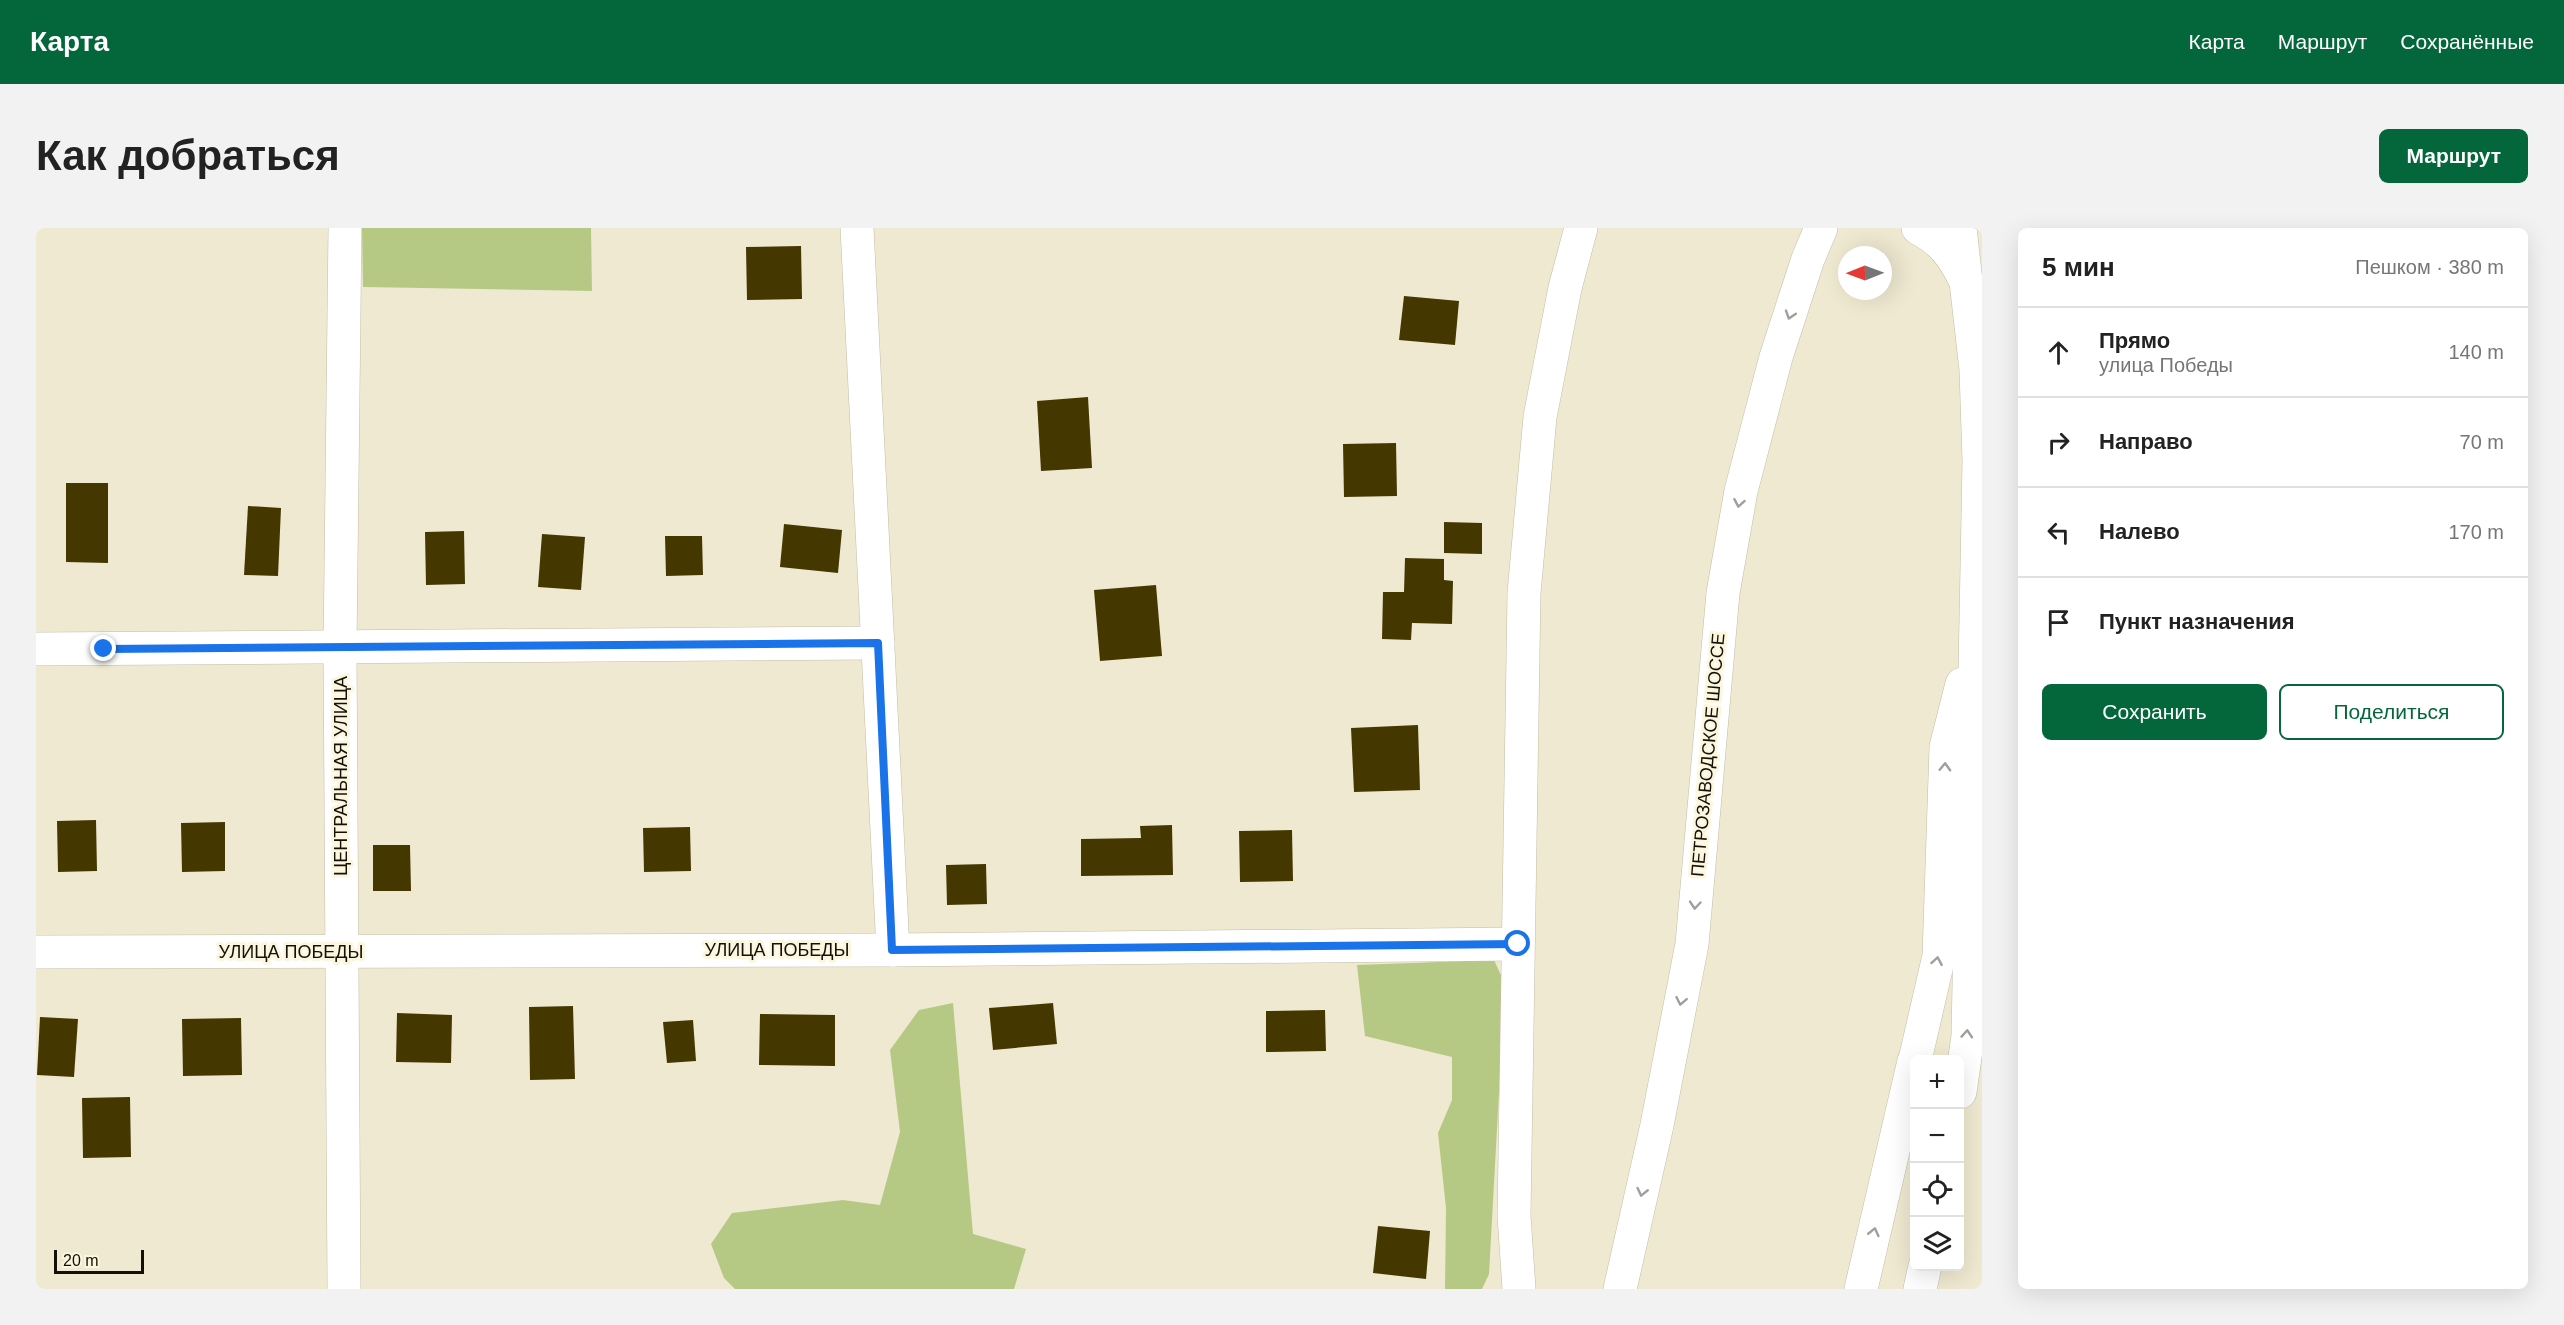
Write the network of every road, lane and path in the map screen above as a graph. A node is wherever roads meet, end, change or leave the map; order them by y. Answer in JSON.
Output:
{"nodes":[{"id":1,"x":345,"y":228,"type":"edge"},
{"id":2,"x":857,"y":228,"type":"edge"},
{"id":3,"x":1581,"y":228,"type":"edge"},
{"id":4,"x":1821,"y":228,"type":"edge"},
{"id":5,"x":1842,"y":228,"type":"edge"},
{"id":6,"x":1918,"y":228,"type":"edge"},
{"id":7,"x":1960,"y":228,"type":"edge"},
{"id":8,"x":1808,"y":259,"type":"junction"},
{"id":9,"x":1970,"y":312,"type":"junction"},
{"id":10,"x":1979,"y":370,"type":"edge"},
{"id":11,"x":1976,"y":630,"type":"junction"},
{"id":12,"x":878,"y":643,"type":"junction"},
{"id":13,"x":340,"y":648,"type":"junction"},
{"id":14,"x":36,"y":649,"type":"edge"},
{"id":15,"x":1518,"y":944,"type":"junction"},
{"id":16,"x":892,"y":950,"type":"junction"},
{"id":17,"x":36,"y":952,"type":"edge"},
{"id":18,"x":342,"y":952,"type":"junction"},
{"id":19,"x":1916,"y":1055,"type":"edge"},
{"id":20,"x":1964,"y":1061,"type":"edge"},
{"id":21,"x":1910,"y":1081,"type":"edge"},
{"id":22,"x":1925,"y":1271,"type":"edge"},
{"id":23,"x":344,"y":1289,"type":"edge"},
{"id":24,"x":1519,"y":1289,"type":"edge"},
{"id":25,"x":1620,"y":1289,"type":"edge"},
{"id":26,"x":1861,"y":1289,"type":"edge"},
{"id":27,"x":1920,"y":1289,"type":"edge"}],
"edges":[{"from":1,"to":13,"type":"street","name":"ЦЕНТРАЛЬНАЯ УЛИЦА"},
{"from":2,"to":12,"type":"street"},
{"from":3,"to":15,"type":"street"},
{"from":4,"to":8,"type":"street","name":"ПЕТРОЗАВОДСКОЕ ШОССЕ"},
{"from":5,"to":8,"type":"street"},
{"from":6,"to":9,"type":"street"},
{"from":7,"to":9,"type":"street"},
{"from":8,"to":25,"type":"street","name":"ПЕТРОЗАВОДСКОЕ ШОССЕ","one_way":true},
{"from":9,"to":10,"type":"street"},
{"from":10,"to":11,"type":"street"},
{"from":19,"to":11,"type":"street","one_way":true},
{"from":20,"to":11,"type":"street","one_way":true},
{"from":12,"to":13,"type":"street"},
{"from":12,"to":16,"type":"street"},
{"from":13,"to":14,"type":"street"},
{"from":13,"to":18,"type":"street","name":"ЦЕНТРАЛЬНАЯ УЛИЦА"},
{"from":15,"to":16,"type":"street","name":"УЛИЦА ПОБЕДЫ"},
{"from":15,"to":24,"type":"street"},
{"from":16,"to":18,"type":"street","name":"УЛИЦА ПОБЕДЫ"},
{"from":17,"to":18,"type":"street","name":"УЛИЦА ПОБЕДЫ"},
{"from":18,"to":23,"type":"street","name":"ЦЕНТРАЛЬНАЯ УЛИЦА"},
{"from":26,"to":21,"type":"street","one_way":true},
{"from":22,"to":27,"type":"street"}]}
